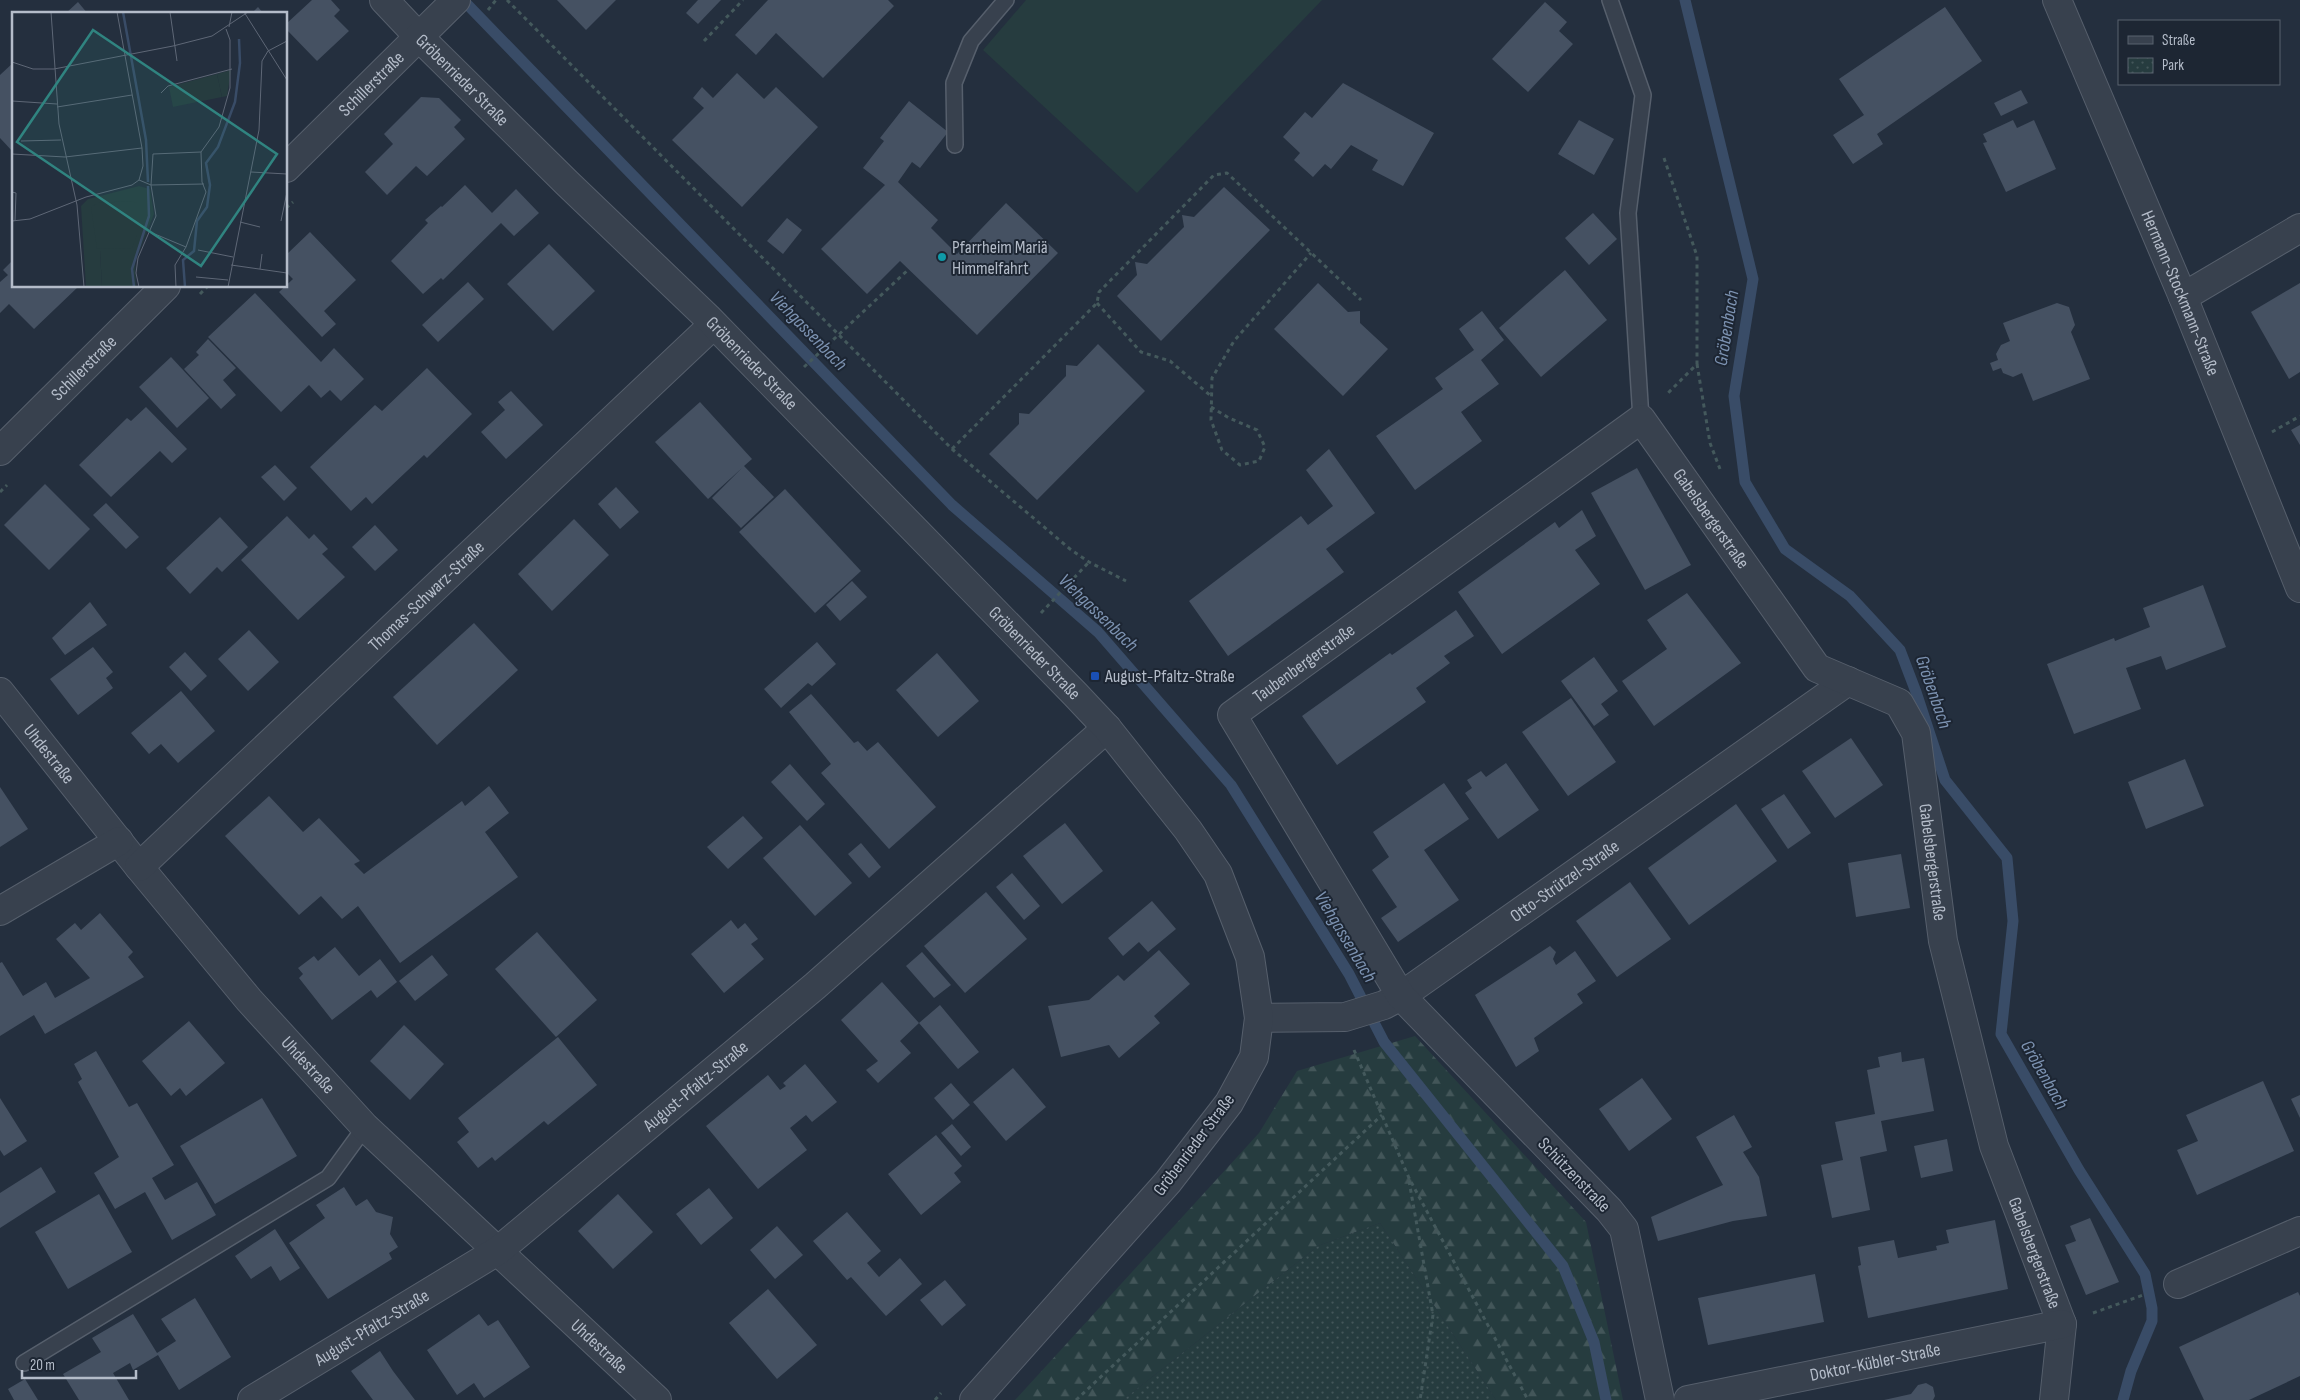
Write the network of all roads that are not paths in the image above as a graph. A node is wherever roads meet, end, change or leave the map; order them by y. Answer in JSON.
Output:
{"nodes":[{"id":1,"x":384,"y":0,"type":"edge"},
{"id":2,"x":1006,"y":0,"type":"edge"},
{"id":3,"x":1610,"y":0,"type":"edge"},
{"id":4,"x":2057,"y":0,"type":"edge"},
{"id":5,"x":448,"y":8,"type":"edge"},
{"id":6,"x":419,"y":36,"type":"junction"},
{"id":7,"x":954,"y":145,"type":"dead end"},
{"id":8,"x":288,"y":166,"type":"edge"},
{"id":9,"x":2300,"y":228,"type":"edge"},
{"id":10,"x":164,"y":288,"type":"edge"},
{"id":11,"x":2183,"y":296,"type":"junction"},
{"id":12,"x":713,"y":325,"type":"junction"},
{"id":13,"x":1641,"y":418,"type":"junction"},
{"id":14,"x":0,"y":450,"type":"edge"},
{"id":15,"x":2300,"y":588,"type":"edge"},
{"id":16,"x":1848,"y":681,"type":"junction"},
{"id":17,"x":0,"y":692,"type":"edge"},
{"id":18,"x":1107,"y":728,"type":"junction"},
{"id":19,"x":119,"y":841,"type":"junction"},
{"id":20,"x":139,"y":867,"type":"junction"},
{"id":21,"x":0,"y":911,"type":"edge"},
{"id":22,"x":1392,"y":1001,"type":"junction"},
{"id":23,"x":1259,"y":1018,"type":"junction"},
{"id":24,"x":365,"y":1127,"type":"junction"},
{"id":25,"x":2300,"y":1231,"type":"edge"},
{"id":26,"x":498,"y":1250,"type":"junction"},
{"id":27,"x":2178,"y":1284,"type":"dead end"},
{"id":28,"x":2062,"y":1324,"type":"junction"},
{"id":29,"x":24,"y":1363,"type":"dead end"},
{"id":30,"x":252,"y":1400,"type":"edge"},
{"id":31,"x":657,"y":1400,"type":"edge"},
{"id":32,"x":974,"y":1400,"type":"edge"},
{"id":33,"x":1660,"y":1400,"type":"edge"},
{"id":34,"x":1688,"y":1400,"type":"edge"},
{"id":35,"x":2054,"y":1400,"type":"edge"}],
"edges":[{"from":1,"to":6,"type":"street","name":"Gröbenrieder Straße"},
{"from":2,"to":7,"type":"lane"},
{"from":3,"to":13,"type":"lane"},
{"from":4,"to":11,"type":"street","name":"Hermann-Stockmann-Straße"},
{"from":5,"to":6,"type":"street","name":"Schillerstraße"},
{"from":6,"to":8,"type":"street","name":"Schillerstraße"},
{"from":6,"to":12,"type":"street","name":"Gröbenrieder Straße"},
{"from":9,"to":11,"type":"street"},
{"from":10,"to":14,"type":"street","name":"Schillerstraße"},
{"from":11,"to":15,"type":"street","name":"Hermann-Stockmann-Straße"},
{"from":12,"to":18,"type":"street","name":"Gröbenrieder Straße"},
{"from":12,"to":20,"type":"street","name":"Thomas-Schwarz-Straße"},
{"from":13,"to":16,"type":"street","name":"Gabelsbergerstraße"},
{"from":13,"to":22,"type":"street","name":"Taubenbergerstraße"},
{"from":16,"to":22,"type":"street","name":"Otto-Strützel-Straße"},
{"from":16,"to":28,"type":"street","name":"Gabelsbergerstraße"},
{"from":17,"to":19,"type":"street","name":"Uhdestraße"},
{"from":18,"to":23,"type":"street","name":"Gröbenrieder Straße"},
{"from":18,"to":26,"type":"street","name":"August-Pfaltz-Straße"},
{"from":19,"to":20,"type":"street","name":"Uhdestraße"},
{"from":19,"to":21,"type":"street"},
{"from":20,"to":24,"type":"street","name":"Uhdestraße"},
{"from":22,"to":23,"type":"street","name":"Otto-Strützel-Straße"},
{"from":22,"to":33,"type":"street","name":"Schützenstraße"},
{"from":23,"to":32,"type":"street","name":"Gröbenrieder Straße"},
{"from":24,"to":26,"type":"street","name":"Uhdestraße"},
{"from":24,"to":29,"type":"lane"},
{"from":25,"to":27,"type":"street"},
{"from":26,"to":30,"type":"street","name":"August-Pfaltz-Straße"},
{"from":26,"to":31,"type":"street","name":"Uhdestraße"},
{"from":28,"to":34,"type":"street","name":"Doktor-Kübler-Straße"},
{"from":28,"to":35,"type":"street","name":"Gabelsbergerstraße"}]}
